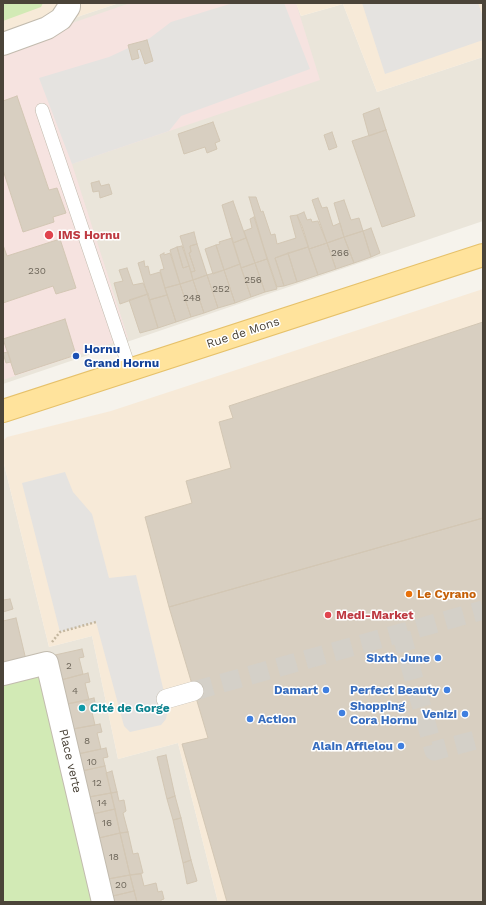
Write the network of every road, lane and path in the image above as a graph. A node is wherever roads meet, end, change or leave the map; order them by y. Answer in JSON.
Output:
{"nodes":[{"id":1,"x":69,"y":3,"type":"edge"},
{"id":2,"x":3,"y":44,"type":"edge"},
{"id":3,"x":42,"y":110,"type":"dead end"},
{"id":4,"x":483,"y":255,"type":"edge"},
{"id":5,"x":130,"y":370,"type":"junction"},
{"id":6,"x":3,"y":412,"type":"edge"},
{"id":7,"x":96,"y":622,"type":"dead end"},
{"id":8,"x":47,"y":663,"type":"junction"},
{"id":9,"x":3,"y":674,"type":"edge"},
{"id":10,"x":194,"y":691,"type":"tunnel mouth"},
{"id":11,"x":166,"y":699,"type":"dead end"},
{"id":12,"x":103,"y":902,"type":"edge"}],
"edges":[{"from":1,"to":2,"type":"street"},
{"from":3,"to":5,"type":"lane"},
{"from":4,"to":5,"type":"main road","name":"Rue de Mons"},
{"from":5,"to":6,"type":"main road","name":"Rue de Mons"},
{"from":7,"to":8,"type":"path"},
{"from":8,"to":9,"type":"street"},
{"from":8,"to":12,"type":"street","name":"Place verte"},
{"from":10,"to":11,"type":"street"}]}
